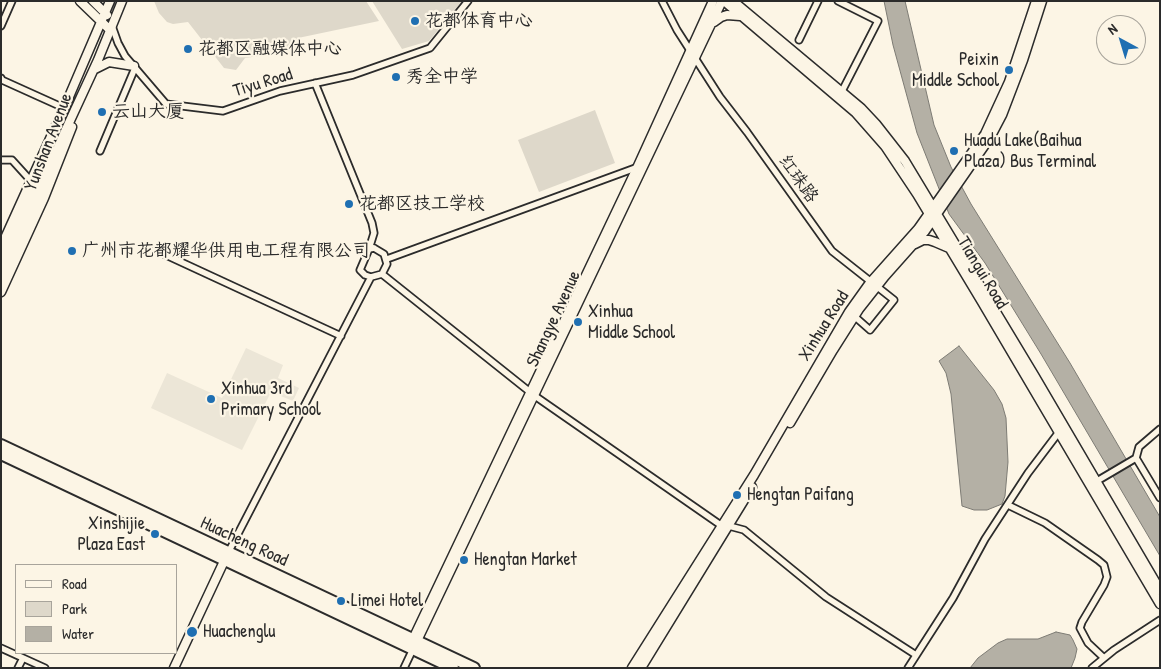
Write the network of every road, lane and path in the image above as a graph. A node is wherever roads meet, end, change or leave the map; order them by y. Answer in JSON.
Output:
{"nodes":[{"id":1,"x":12,"y":1,"type":"edge"},
{"id":2,"x":80,"y":1,"type":"edge"},
{"id":3,"x":92,"y":1,"type":"edge"},
{"id":4,"x":110,"y":1,"type":"edge"},
{"id":5,"x":122,"y":1,"type":"edge"},
{"id":6,"x":468,"y":1,"type":"edge"},
{"id":7,"x":662,"y":1,"type":"edge"},
{"id":8,"x":713,"y":1,"type":"edge"},
{"id":9,"x":723,"y":1,"type":"edge"},
{"id":10,"x":734,"y":1,"type":"edge"},
{"id":11,"x":818,"y":1,"type":"edge"},
{"id":12,"x":838,"y":1,"type":"edge"},
{"id":13,"x":1036,"y":1,"type":"edge"},
{"id":14,"x":1042,"y":1,"type":"edge"},
{"id":15,"x":105,"y":13,"type":"junction"},
{"id":16,"x":741,"y":17,"type":"junction"},
{"id":17,"x":101,"y":21,"type":"junction"},
{"id":18,"x":1,"y":26,"type":"edge"},
{"id":19,"x":112,"y":26,"type":"junction"},
{"id":20,"x":709,"y":28,"type":"junction"},
{"id":21,"x":799,"y":40,"type":"dead end"},
{"id":22,"x":692,"y":55,"type":"junction"},
{"id":23,"x":134,"y":67,"type":"junction"},
{"id":24,"x":93,"y":70,"type":"junction"},
{"id":25,"x":2,"y":79,"type":"edge"},
{"id":26,"x":315,"y":83,"type":"junction"},
{"id":27,"x":84,"y":92,"type":"junction"},
{"id":28,"x":840,"y":94,"type":"junction"},
{"id":29,"x":68,"y":99,"type":"junction"},
{"id":30,"x":64,"y":108,"type":"junction"},
{"id":31,"x":100,"y":151,"type":"dead end"},
{"id":32,"x":1,"y":160,"type":"edge"},
{"id":33,"x":640,"y":166,"type":"junction"},
{"id":34,"x":961,"y":175,"type":"junction"},
{"id":35,"x":31,"y":181,"type":"junction"},
{"id":36,"x":933,"y":214,"type":"junction"},
{"id":37,"x":913,"y":245,"type":"junction"},
{"id":38,"x":1,"y":247,"type":"edge"},
{"id":39,"x":369,"y":249,"type":"junction"},
{"id":40,"x":950,"y":249,"type":"junction"},
{"id":41,"x":155,"y":250,"type":"dead end"},
{"id":42,"x":386,"y":259,"type":"junction"},
{"id":43,"x":1,"y":263,"type":"edge"},
{"id":44,"x":382,"y":274,"type":"junction"},
{"id":45,"x":3,"y":276,"type":"edge"},
{"id":46,"x":371,"y":277,"type":"junction"},
{"id":47,"x":874,"y":284,"type":"junction"},
{"id":48,"x":1,"y":292,"type":"edge"},
{"id":49,"x":852,"y":314,"type":"junction"},
{"id":50,"x":341,"y":336,"type":"junction"},
{"id":51,"x":532,"y":394,"type":"junction"},
{"id":52,"x":1160,"y":429,"type":"edge"},
{"id":53,"x":1059,"y":432,"type":"junction"},
{"id":54,"x":1,"y":445,"type":"edge"},
{"id":55,"x":1,"y":454,"type":"edge"},
{"id":56,"x":1133,"y":460,"type":"junction"},
{"id":57,"x":1097,"y":481,"type":"junction"},
{"id":58,"x":1160,"y":498,"type":"edge"},
{"id":59,"x":1008,"y":505,"type":"junction"},
{"id":60,"x":726,"y":526,"type":"junction"},
{"id":61,"x":227,"y":556,"type":"junction"},
{"id":62,"x":1160,"y":590,"type":"edge"},
{"id":63,"x":1160,"y":604,"type":"edge"},
{"id":64,"x":1160,"y":620,"type":"edge"},
{"id":65,"x":415,"y":643,"type":"junction"},
{"id":66,"x":1,"y":648,"type":"edge"},
{"id":67,"x":916,"y":655,"type":"junction"},
{"id":68,"x":23,"y":658,"type":"junction"},
{"id":69,"x":1104,"y":658,"type":"junction"},
{"id":70,"x":18,"y":668,"type":"edge"},
{"id":71,"x":45,"y":668,"type":"edge"},
{"id":72,"x":174,"y":668,"type":"edge"},
{"id":73,"x":404,"y":668,"type":"edge"},
{"id":74,"x":453,"y":668,"type":"edge"},
{"id":75,"x":474,"y":668,"type":"edge"},
{"id":76,"x":632,"y":668,"type":"edge"},
{"id":77,"x":641,"y":668,"type":"edge"},
{"id":78,"x":908,"y":668,"type":"edge"},
{"id":79,"x":1092,"y":668,"type":"edge"}],
"edges":[{"from":1,"to":18,"type":"street"},
{"from":2,"to":17,"type":"main road"},
{"from":3,"to":15,"type":"main road"},
{"from":4,"to":15,"type":"main road","name":"Yunshan Avenue"},
{"from":5,"to":19,"type":"main road","name":"Yunshan Avenue"},
{"from":6,"to":26,"type":"street","name":"Tiyu Road"},
{"from":7,"to":22,"type":"street","name":"红珠路"},
{"from":8,"to":22,"type":"main road","name":"Shangye Avenue"},
{"from":9,"to":16,"type":"main road","name":"Tiangui Road"},
{"from":9,"to":20,"type":"main road","name":"Shangye Avenue"},
{"from":10,"to":28,"type":"main road","name":"Tiangui Road"},
{"from":11,"to":21,"type":"street"},
{"from":12,"to":28,"type":"street"},
{"from":13,"to":34,"type":"main road","name":"Xinhua Road"},
{"from":14,"to":34,"type":"main road","name":"Xinhua Road"},
{"from":15,"to":17,"type":"main road","name":"Yunshan Avenue"},
{"from":15,"to":19,"type":"main road"},
{"from":16,"to":20,"type":"main road"},
{"from":16,"to":28,"type":"main road","name":"Tiangui Road"},
{"from":17,"to":19,"type":"main road"},
{"from":17,"to":29,"type":"main road","name":"Yunshan Avenue"},
{"from":19,"to":23,"type":"street","name":"Tiyu Road"},
{"from":19,"to":24,"type":"main road","name":"Yunshan Avenue"},
{"from":20,"to":22,"type":"main road","name":"Shangye Avenue"},
{"from":22,"to":33,"type":"main road","name":"Shangye Avenue"},
{"from":22,"to":47,"type":"street","name":"红珠路"},
{"from":23,"to":24,"type":"main road"},
{"from":23,"to":26,"type":"street","name":"Tiyu Road"},
{"from":23,"to":31,"type":"street"},
{"from":24,"to":27,"type":"main road","name":"Yunshan Avenue"},
{"from":25,"to":30,"type":"street"},
{"from":26,"to":39,"type":"street"},
{"from":27,"to":45,"type":"main road"},
{"from":27,"to":48,"type":"main road","name":"Yunshan Avenue"},
{"from":28,"to":36,"type":"main road","name":"Tiangui Road"},
{"from":29,"to":30,"type":"main road","name":"Yunshan Avenue"},
{"from":29,"to":43,"type":"main road"},
{"from":30,"to":35,"type":"main road","name":"Yunshan Avenue"},
{"from":32,"to":35,"type":"street"},
{"from":33,"to":42,"type":"street"},
{"from":33,"to":51,"type":"main road","name":"Shangye Avenue"},
{"from":34,"to":36,"type":"main road","name":"Xinhua Road"},
{"from":35,"to":38,"type":"main road","name":"Yunshan Avenue"},
{"from":36,"to":37,"type":"main road","name":"Xinhua Road"},
{"from":36,"to":40,"type":"main road","name":"Tiangui Road"},
{"from":36,"to":47,"type":"main road","name":"Xinhua Road"},
{"from":36,"to":57,"type":"main road","name":"Tiangui Road"},
{"from":37,"to":40,"type":"main road"},
{"from":37,"to":47,"type":"main road","name":"Xinhua Road"},
{"from":39,"to":42,"type":"street"},
{"from":39,"to":46,"type":"street"},
{"from":40,"to":53,"type":"main road","name":"Tiangui Road"},
{"from":41,"to":50,"type":"street"},
{"from":42,"to":44,"type":"street"},
{"from":44,"to":46,"type":"street"},
{"from":44,"to":51,"type":"street"},
{"from":46,"to":50,"type":"street"},
{"from":47,"to":49,"type":"main road","name":"Xinhua Road"},
{"from":47,"to":49,"type":"street","name":"红珠路"},
{"from":49,"to":60,"type":"main road","name":"Xinhua Road"},
{"from":50,"to":61,"type":"street"},
{"from":51,"to":60,"type":"street"},
{"from":51,"to":65,"type":"main road","name":"Shangye Avenue"},
{"from":52,"to":56,"type":"street"},
{"from":53,"to":59,"type":"street"},
{"from":53,"to":63,"type":"main road","name":"Tiangui Road"},
{"from":54,"to":61,"type":"highway","name":"Huacheng Road"},
{"from":55,"to":61,"type":"highway","name":"Huacheng Road"},
{"from":56,"to":57,"type":"street"},
{"from":56,"to":58,"type":"street"},
{"from":57,"to":62,"type":"main road","name":"Tiangui Road"},
{"from":59,"to":67,"type":"street"},
{"from":59,"to":69,"type":"street"},
{"from":60,"to":67,"type":"street"},
{"from":60,"to":76,"type":"main road","name":"Xinhua Road"},
{"from":60,"to":77,"type":"main road","name":"Xinhua Road"},
{"from":61,"to":65,"type":"highway","name":"Huacheng Road"},
{"from":61,"to":72,"type":"main road"},
{"from":64,"to":69,"type":"street"},
{"from":65,"to":73,"type":"street","name":"Shangye Avenue"},
{"from":65,"to":74,"type":"highway","name":"Huacheng Road"},
{"from":65,"to":75,"type":"highway","name":"Huacheng Road"},
{"from":66,"to":68,"type":"street"},
{"from":67,"to":78,"type":"street"},
{"from":68,"to":70,"type":"street"},
{"from":68,"to":71,"type":"street"},
{"from":69,"to":79,"type":"street"}]}
